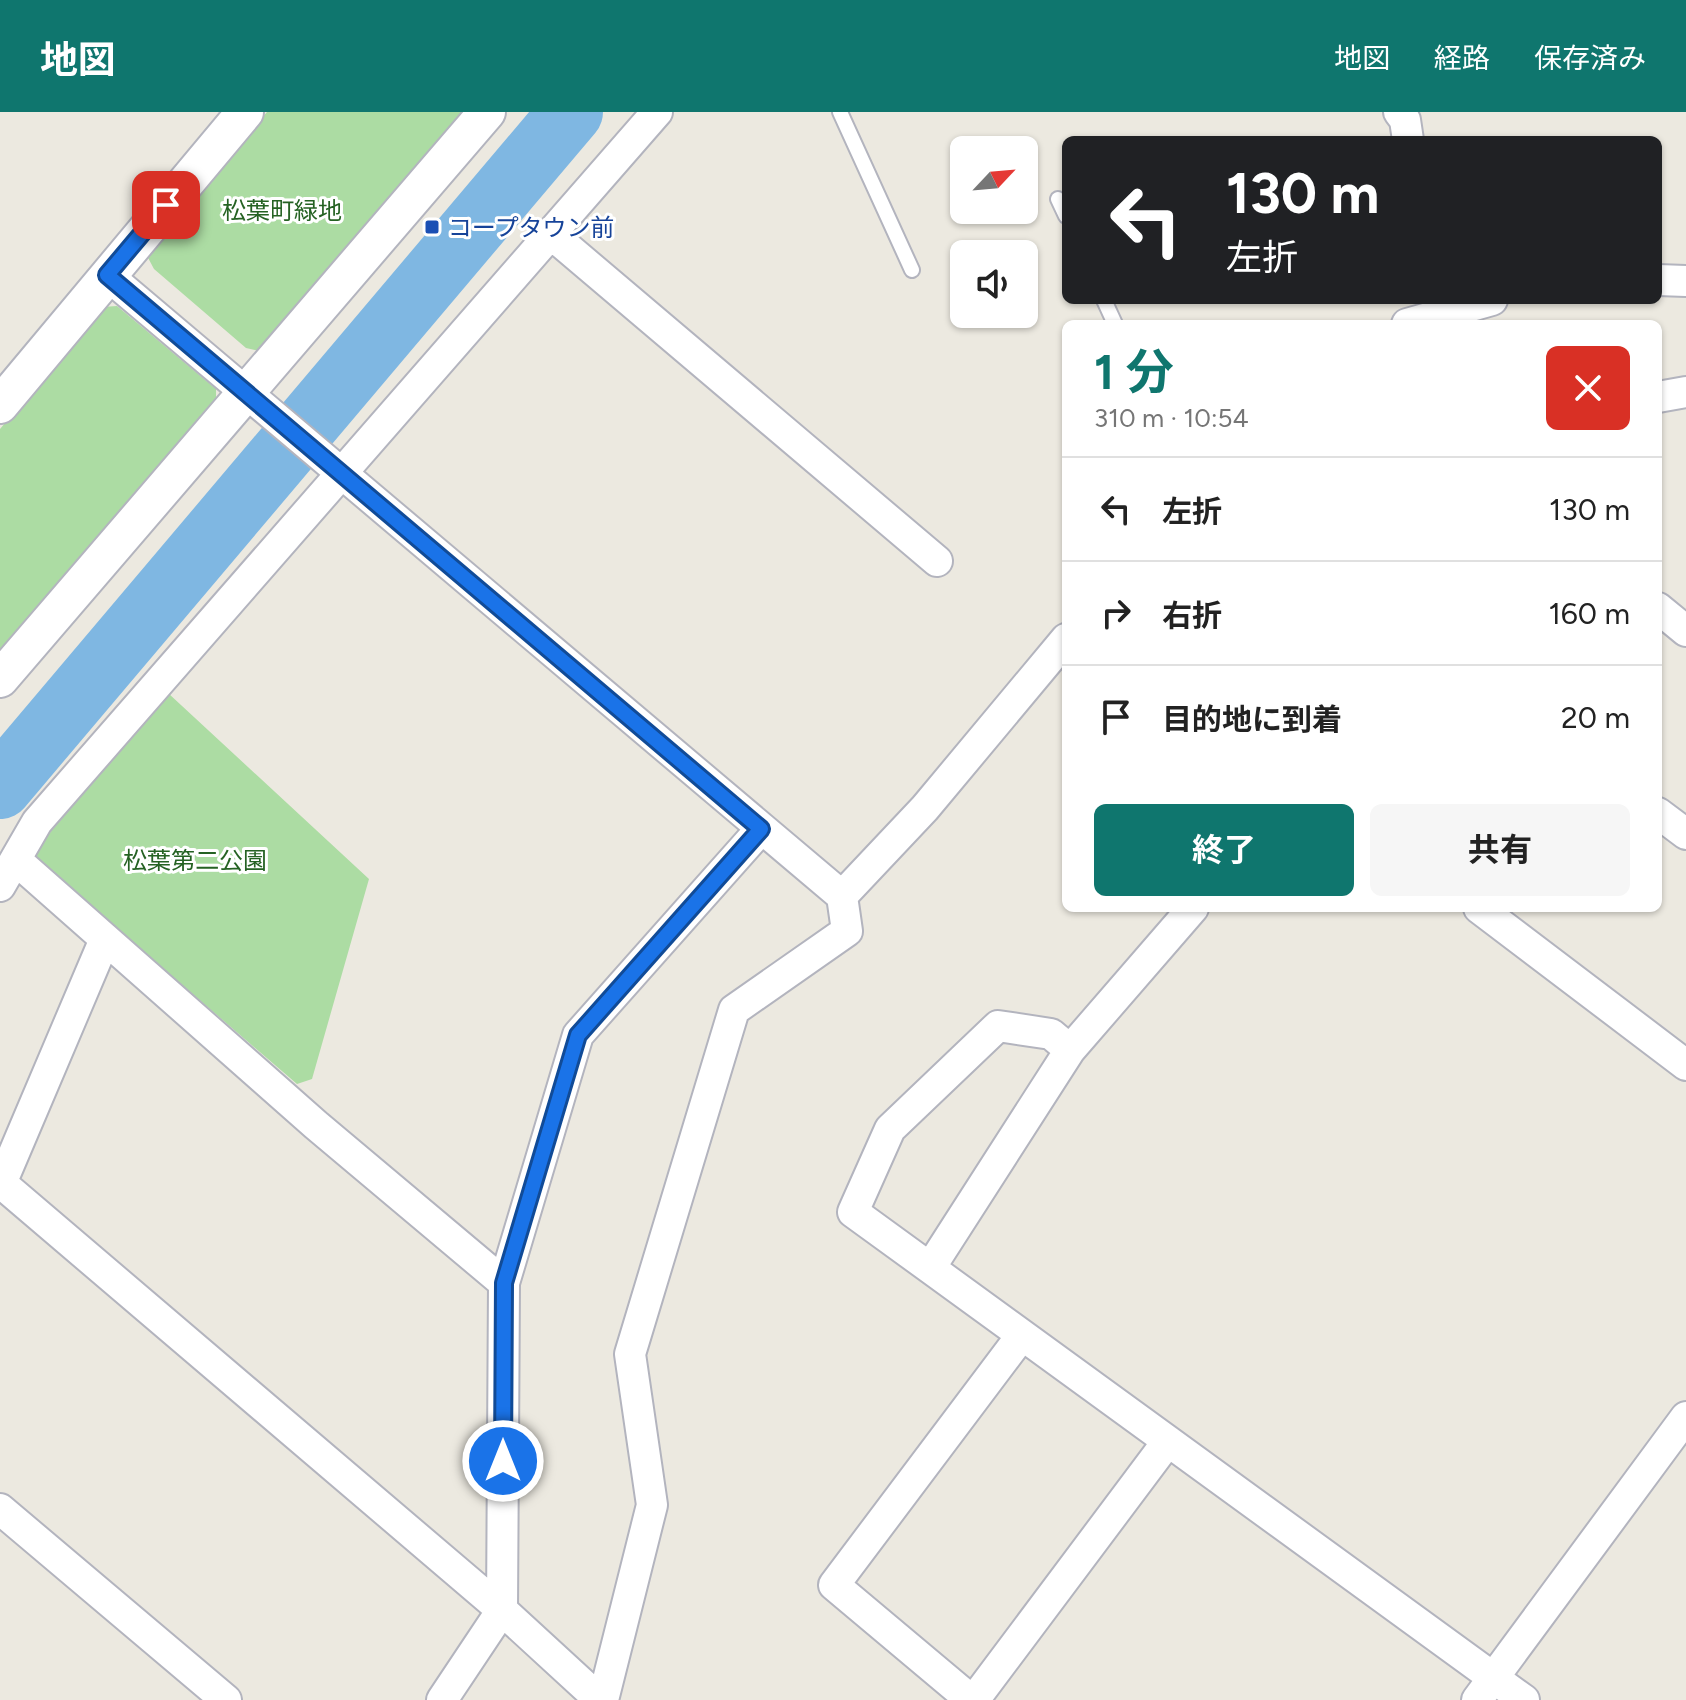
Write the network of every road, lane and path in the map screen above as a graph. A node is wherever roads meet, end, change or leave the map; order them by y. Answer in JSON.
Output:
{"nodes":[{"id":1,"x":245,"y":112,"type":"edge"},
{"id":2,"x":487,"y":112,"type":"edge"},
{"id":3,"x":657,"y":112,"type":"edge"},
{"id":4,"x":840,"y":112,"type":"edge"},
{"id":5,"x":1399,"y":112,"type":"edge"},
{"id":6,"x":1407,"y":136,"type":"edge"},
{"id":7,"x":1058,"y":199,"type":"dead end"},
{"id":8,"x":1062,"y":208,"type":"edge"},
{"id":9,"x":550,"y":233,"type":"junction"},
{"id":10,"x":912,"y":270,"type":"dead end"},
{"id":11,"x":107,"y":275,"type":"junction"},
{"id":12,"x":1662,"y":280,"type":"edge"},
{"id":13,"x":1686,"y":281,"type":"edge"},
{"id":14,"x":1470,"y":304,"type":"edge"},
{"id":15,"x":1422,"y":313,"type":"edge"},
{"id":16,"x":244,"y":392,"type":"junction"},
{"id":17,"x":1686,"y":392,"type":"edge"},
{"id":18,"x":1662,"y":396,"type":"edge"},
{"id":19,"x":0,"y":405,"type":"edge"},
{"id":20,"x":332,"y":468,"type":"junction"},
{"id":21,"x":937,"y":561,"type":"dead end"},
{"id":22,"x":1662,"y":611,"type":"edge"},
{"id":23,"x":1686,"y":631,"type":"edge"},
{"id":24,"x":1062,"y":644,"type":"edge"},
{"id":25,"x":0,"y":679,"type":"edge"},
{"id":26,"x":1662,"y":816,"type":"edge"},
{"id":27,"x":761,"y":829,"type":"junction"},
{"id":28,"x":1686,"y":834,"type":"edge"},
{"id":29,"x":17,"y":861,"type":"junction"},
{"id":30,"x":0,"y":886,"type":"edge"},
{"id":31,"x":842,"y":896,"type":"junction"},
{"id":32,"x":1190,"y":912,"type":"edge"},
{"id":33,"x":1484,"y":912,"type":"edge"},
{"id":34,"x":105,"y":939,"type":"junction"},
{"id":35,"x":1070,"y":1050,"type":"junction"},
{"id":36,"x":1686,"y":1065,"type":"edge"},
{"id":37,"x":1,"y":1185,"type":"edge"},
{"id":38,"x":930,"y":1268,"type":"junction"},
{"id":39,"x":504,"y":1283,"type":"junction"},
{"id":40,"x":1022,"y":1335,"type":"junction"},
{"id":41,"x":1686,"y":1417,"type":"edge"},
{"id":42,"x":1168,"y":1441,"type":"junction"},
{"id":43,"x":0,"y":1509,"type":"edge"},
{"id":44,"x":502,"y":1610,"type":"junction"},
{"id":45,"x":1486,"y":1689,"type":"edge"},
{"id":46,"x":226,"y":1700,"type":"edge"},
{"id":47,"x":442,"y":1700,"type":"edge"},
{"id":48,"x":601,"y":1700,"type":"edge"},
{"id":49,"x":972,"y":1700,"type":"edge"},
{"id":50,"x":1524,"y":1700,"type":"edge"}],
"edges":[{"from":1,"to":11,"type":"street"},
{"from":2,"to":16,"type":"street"},
{"from":3,"to":9,"type":"street"},
{"from":4,"to":10,"type":"lane"},
{"from":5,"to":6,"type":"street"},
{"from":7,"to":8,"type":"lane"},
{"from":9,"to":20,"type":"street"},
{"from":9,"to":21,"type":"street"},
{"from":11,"to":16,"type":"street"},
{"from":11,"to":19,"type":"street"},
{"from":12,"to":13,"type":"street"},
{"from":14,"to":15,"type":"street"},
{"from":16,"to":20,"type":"street"},
{"from":16,"to":25,"type":"street"},
{"from":17,"to":18,"type":"street"},
{"from":20,"to":27,"type":"street"},
{"from":20,"to":29,"type":"street"},
{"from":22,"to":23,"type":"street"},
{"from":24,"to":31,"type":"street"},
{"from":26,"to":28,"type":"street"},
{"from":27,"to":31,"type":"street"},
{"from":27,"to":39,"type":"street"},
{"from":29,"to":30,"type":"street"},
{"from":29,"to":34,"type":"street"},
{"from":31,"to":48,"type":"street"},
{"from":32,"to":35,"type":"street"},
{"from":33,"to":36,"type":"street"},
{"from":34,"to":37,"type":"street"},
{"from":34,"to":39,"type":"street"},
{"from":35,"to":38,"type":"street"},
{"from":35,"to":38,"type":"street"},
{"from":37,"to":44,"type":"street"},
{"from":38,"to":40,"type":"street"},
{"from":39,"to":44,"type":"street"},
{"from":40,"to":42,"type":"street"},
{"from":40,"to":49,"type":"street"},
{"from":41,"to":45,"type":"street"},
{"from":42,"to":45,"type":"street"},
{"from":42,"to":49,"type":"street"},
{"from":43,"to":46,"type":"street"},
{"from":44,"to":47,"type":"street"},
{"from":44,"to":48,"type":"street"},
{"from":45,"to":50,"type":"street"}]}
